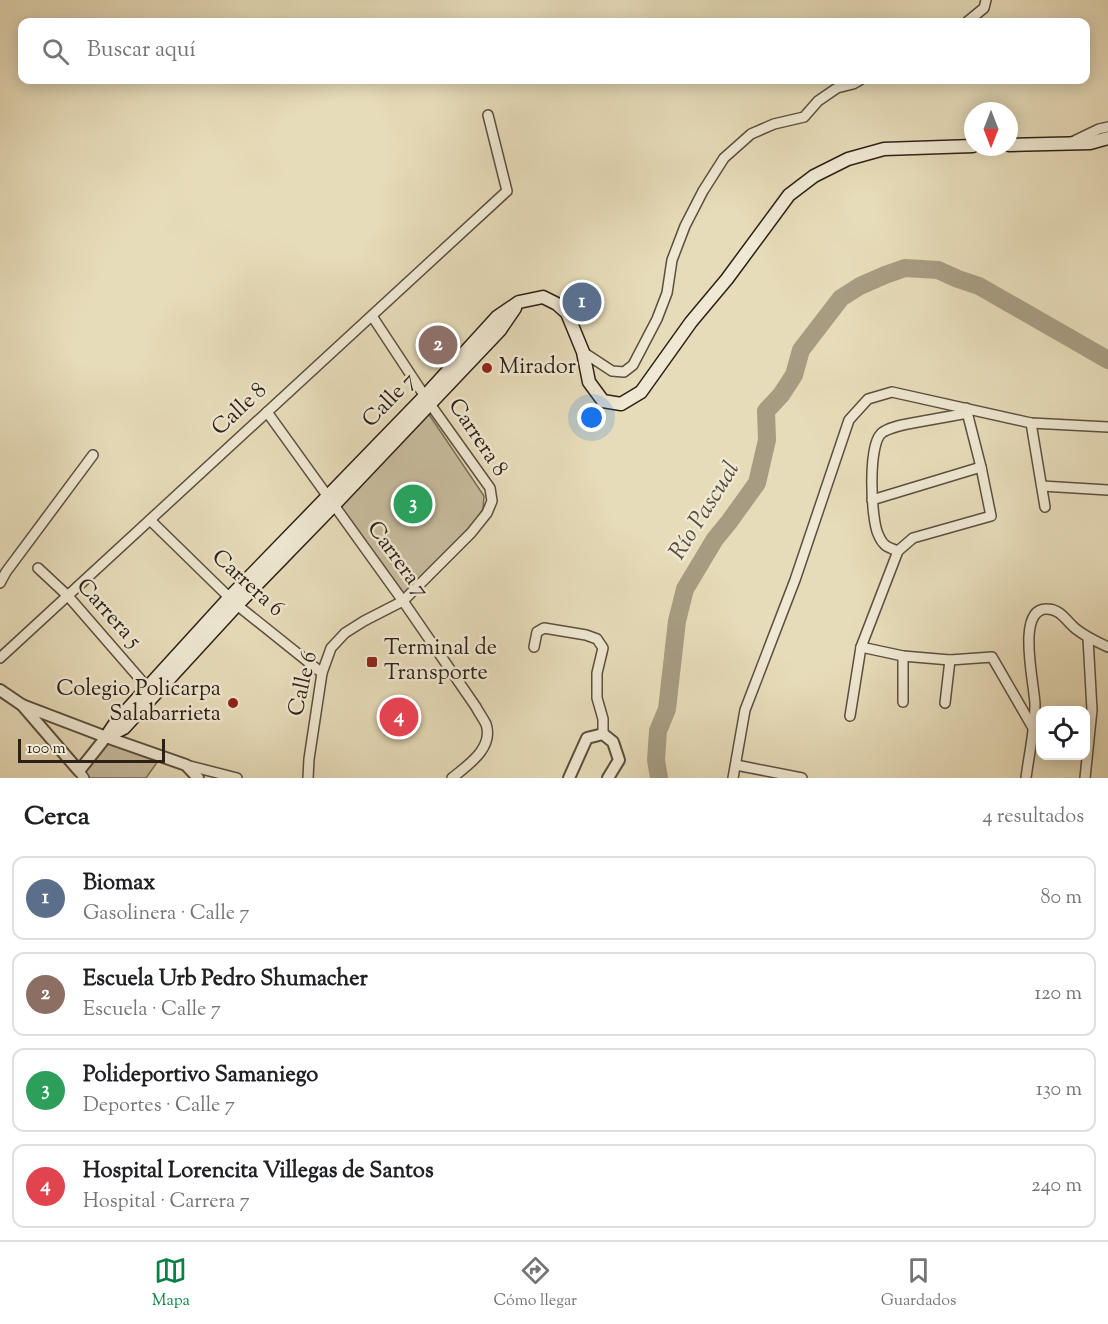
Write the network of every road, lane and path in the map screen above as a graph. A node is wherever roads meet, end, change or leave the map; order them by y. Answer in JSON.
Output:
{"nodes":[{"id":1,"x":986,"y":0,"type":"edge"},
{"id":2,"x":972,"y":18,"type":"edge"},
{"id":3,"x":853,"y":84,"type":"edge"},
{"id":4,"x":488,"y":115,"type":"dead end"},
{"id":5,"x":1108,"y":127,"type":"edge"},
{"id":6,"x":1108,"y":138,"type":"edge"},
{"id":7,"x":1068,"y":144,"type":"junction"},
{"id":8,"x":1018,"y":145,"type":"edge"},
{"id":9,"x":964,"y":146,"type":"edge"},
{"id":10,"x":372,"y":316,"type":"junction"},
{"id":11,"x":583,"y":352,"type":"junction"},
{"id":12,"x":428,"y":400,"type":"junction"},
{"id":13,"x":967,"y":410,"type":"junction"},
{"id":14,"x":267,"y":412,"type":"junction"},
{"id":15,"x":1031,"y":423,"type":"junction"},
{"id":16,"x":1108,"y":427,"type":"edge"},
{"id":17,"x":93,"y":455,"type":"dead end"},
{"id":18,"x":981,"y":467,"type":"junction"},
{"id":19,"x":1042,"y":486,"type":"junction"},
{"id":20,"x":1108,"y":490,"type":"edge"},
{"id":21,"x":331,"y":500,"type":"junction"},
{"id":22,"x":873,"y":500,"type":"junction"},
{"id":23,"x":1045,"y":507,"type":"dead end"},
{"id":24,"x":150,"y":520,"type":"junction"},
{"id":25,"x":898,"y":551,"type":"junction"},
{"id":26,"x":39,"y":568,"type":"dead end"},
{"id":27,"x":0,"y":583,"type":"edge"},
{"id":28,"x":68,"y":596,"type":"junction"},
{"id":29,"x":403,"y":601,"type":"junction"},
{"id":30,"x":233,"y":602,"type":"junction"},
{"id":31,"x":1088,"y":638,"type":"junction"},
{"id":32,"x":534,"y":647,"type":"dead end"},
{"id":33,"x":861,"y":647,"type":"junction"},
{"id":34,"x":1108,"y":647,"type":"edge"},
{"id":35,"x":903,"y":656,"type":"junction"},
{"id":36,"x":0,"y":658,"type":"edge"},
{"id":37,"x":950,"y":660,"type":"junction"},
{"id":38,"x":322,"y":673,"type":"junction"},
{"id":39,"x":147,"y":687,"type":"junction"},
{"id":40,"x":0,"y":690,"type":"edge"},
{"id":41,"x":903,"y":702,"type":"dead end"},
{"id":42,"x":945,"y":703,"type":"dead end"},
{"id":43,"x":22,"y":705,"type":"junction"},
{"id":44,"x":850,"y":716,"type":"dead end"},
{"id":45,"x":1033,"y":728,"type":"junction"},
{"id":46,"x":603,"y":734,"type":"junction"},
{"id":47,"x":106,"y":737,"type":"junction"},
{"id":48,"x":186,"y":765,"type":"junction"},
{"id":49,"x":736,"y":765,"type":"junction"},
{"id":50,"x":82,"y":774,"type":"edge"},
{"id":51,"x":791,"y":777,"type":"edge"},
{"id":52,"x":198,"y":778,"type":"edge"},
{"id":53,"x":237,"y":778,"type":"edge"},
{"id":54,"x":308,"y":778,"type":"edge"},
{"id":55,"x":452,"y":778,"type":"edge"},
{"id":56,"x":569,"y":778,"type":"edge"},
{"id":57,"x":608,"y":778,"type":"edge"},
{"id":58,"x":733,"y":778,"type":"edge"},
{"id":59,"x":802,"y":778,"type":"edge"},
{"id":60,"x":1026,"y":778,"type":"edge"},
{"id":61,"x":1085,"y":778,"type":"edge"}],
"edges":[{"from":1,"to":2,"type":"street"},
{"from":3,"to":11,"type":"street"},
{"from":4,"to":10,"type":"street","name":"Calle 8"},
{"from":5,"to":7,"type":"street"},
{"from":6,"to":7,"type":"main road"},
{"from":7,"to":8,"type":"main road"},
{"from":9,"to":11,"type":"main road"},
{"from":10,"to":12,"type":"street","name":"Carrera 8"},
{"from":10,"to":14,"type":"street","name":"Calle 8"},
{"from":11,"to":12,"type":"main road","name":"Calle 7"},
{"from":12,"to":21,"type":"main road","name":"Calle 7"},
{"from":12,"to":29,"type":"street","name":"Carrera 8"},
{"from":13,"to":15,"type":"street"},
{"from":13,"to":18,"type":"street"},
{"from":13,"to":22,"type":"street"},
{"from":13,"to":49,"type":"street"},
{"from":14,"to":21,"type":"street","name":"Carrera 7"},
{"from":14,"to":24,"type":"street","name":"Calle 8"},
{"from":15,"to":16,"type":"street"},
{"from":15,"to":19,"type":"street"},
{"from":17,"to":27,"type":"street"},
{"from":18,"to":22,"type":"street"},
{"from":18,"to":25,"type":"street"},
{"from":19,"to":20,"type":"street"},
{"from":19,"to":23,"type":"street"},
{"from":21,"to":29,"type":"street","name":"Carrera 7"},
{"from":21,"to":30,"type":"main road","name":"Calle 7"},
{"from":22,"to":25,"type":"street"},
{"from":24,"to":28,"type":"street","name":"Calle 8"},
{"from":24,"to":30,"type":"street","name":"Carrera 6"},
{"from":25,"to":33,"type":"street"},
{"from":26,"to":28,"type":"street","name":"Carrera 5"},
{"from":28,"to":36,"type":"street","name":"Calle 8"},
{"from":28,"to":39,"type":"street","name":"Carrera 5"},
{"from":29,"to":38,"type":"street","name":"Calle 6"},
{"from":29,"to":55,"type":"street","name":"Carrera 7"},
{"from":30,"to":38,"type":"street","name":"Carrera 6"},
{"from":30,"to":39,"type":"main road","name":"Calle 7"},
{"from":30,"to":47,"type":"main road","name":"Calle 7"},
{"from":31,"to":34,"type":"street"},
{"from":31,"to":45,"type":"street"},
{"from":31,"to":61,"type":"street"},
{"from":32,"to":46,"type":"street"},
{"from":33,"to":35,"type":"street"},
{"from":33,"to":44,"type":"street"},
{"from":35,"to":37,"type":"street"},
{"from":35,"to":41,"type":"street"},
{"from":37,"to":42,"type":"street"},
{"from":37,"to":45,"type":"street"},
{"from":38,"to":54,"type":"street","name":"Calle 6"},
{"from":39,"to":47,"type":"main road","name":"Calle 7"},
{"from":40,"to":43,"type":"street"},
{"from":43,"to":47,"type":"street"},
{"from":43,"to":50,"type":"street"},
{"from":45,"to":60,"type":"street"},
{"from":46,"to":56,"type":"street"},
{"from":46,"to":57,"type":"street"},
{"from":47,"to":48,"type":"street"},
{"from":47,"to":50,"type":"street","name":"Calle 7"},
{"from":48,"to":52,"type":"street"},
{"from":48,"to":53,"type":"street"},
{"from":49,"to":51,"type":"street"},
{"from":49,"to":58,"type":"street"},
{"from":51,"to":59,"type":"street"}]}
